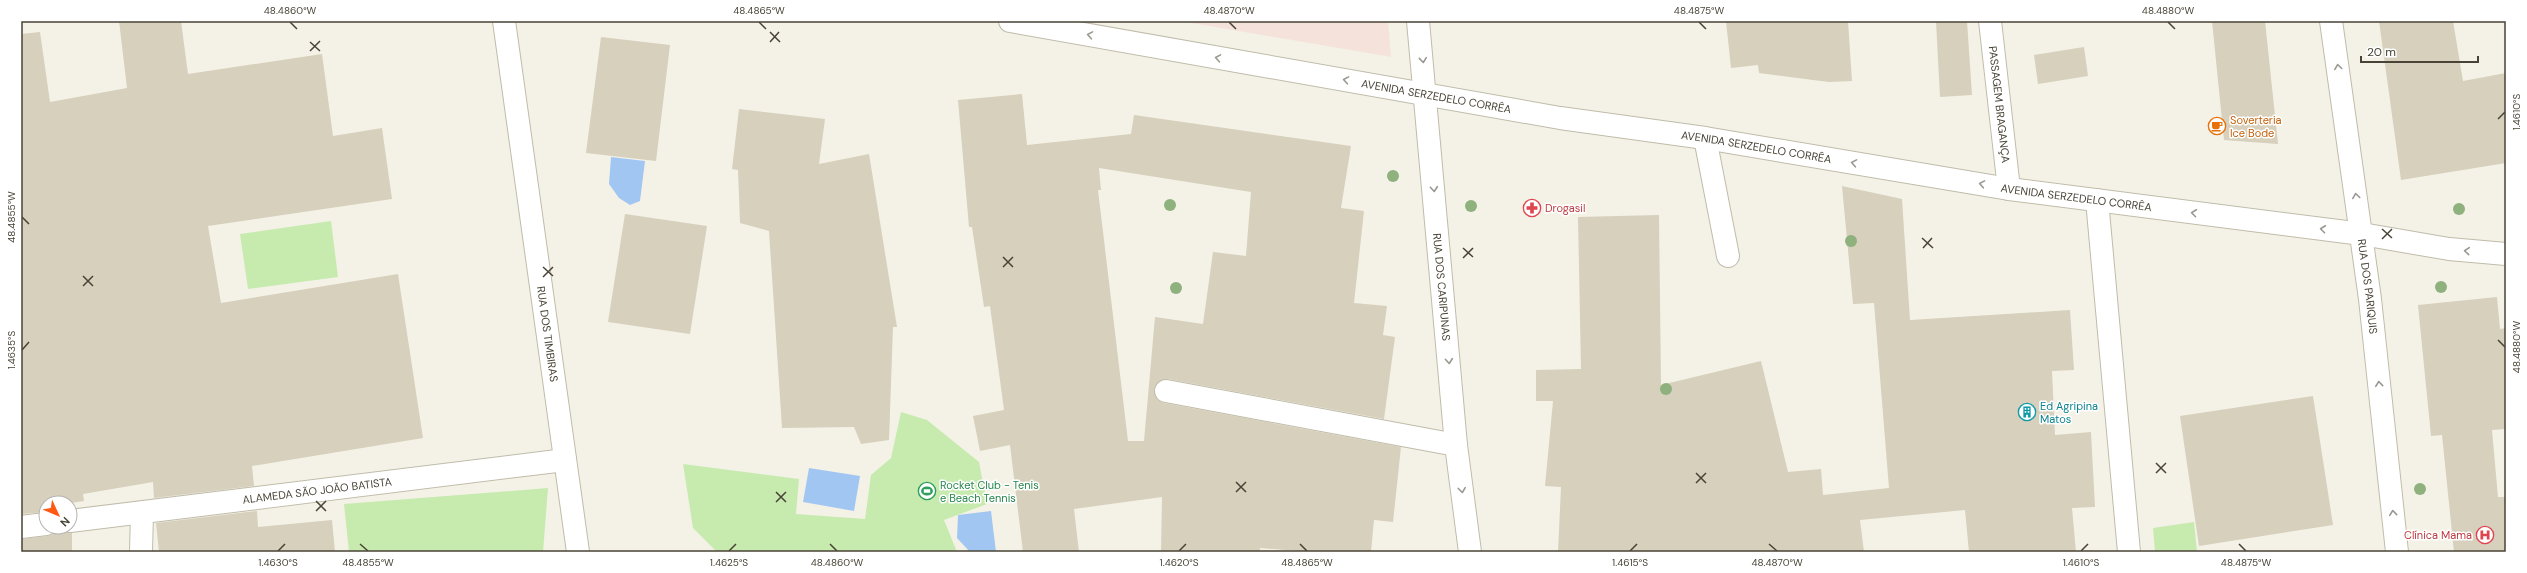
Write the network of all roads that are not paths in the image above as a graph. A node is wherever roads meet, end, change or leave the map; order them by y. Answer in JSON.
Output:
{"nodes":[{"id":1,"x":504,"y":21,"type":"edge"},
{"id":2,"x":1010,"y":21,"type":"edge"},
{"id":3,"x":1418,"y":21,"type":"edge"},
{"id":4,"x":1990,"y":21,"type":"edge"},
{"id":5,"x":2331,"y":21,"type":"edge"},
{"id":6,"x":1426,"y":94,"type":"junction"},
{"id":7,"x":1705,"y":138,"type":"junction"},
{"id":8,"x":2009,"y":189,"type":"junction"},
{"id":9,"x":2097,"y":200,"type":"junction"},
{"id":10,"x":2362,"y":234,"type":"junction"},
{"id":11,"x":2506,"y":254,"type":"edge"},
{"id":12,"x":1728,"y":256,"type":"dead end"},
{"id":13,"x":1166,"y":391,"type":"dead end"},
{"id":14,"x":1456,"y":445,"type":"junction"},
{"id":15,"x":565,"y":460,"type":"junction"},
{"id":16,"x":142,"y":513,"type":"junction"},
{"id":17,"x":78,"y":520,"type":"edge"},
{"id":18,"x":38,"y":525,"type":"edge"},
{"id":19,"x":21,"y":527,"type":"edge"},
{"id":20,"x":141,"y":552,"type":"edge"},
{"id":21,"x":578,"y":552,"type":"edge"},
{"id":22,"x":1470,"y":552,"type":"edge"},
{"id":23,"x":2129,"y":552,"type":"edge"},
{"id":24,"x":2397,"y":552,"type":"edge"}],
"edges":[{"from":1,"to":15,"type":"street","name":"RUA DOS TIMBIRAS"},
{"from":6,"to":2,"type":"street","name":"AVENIDA SERZEDELO CORRÊA","one_way":true},
{"from":3,"to":6,"type":"street","name":"RUA DOS CARIPUNAS","one_way":true},
{"from":4,"to":8,"type":"street","name":"PASSAGEM BRAGANÇA"},
{"from":10,"to":5,"type":"street","name":"RUA DOS PARIQUIS","one_way":true},
{"from":6,"to":7,"type":"street","name":"AVENIDA SERZEDELO CORRÊA"},
{"from":6,"to":14,"type":"street","name":"RUA DOS CARIPUNAS","one_way":true},
{"from":8,"to":7,"type":"street","name":"AVENIDA SERZEDELO CORRÊA","one_way":true},
{"from":7,"to":12,"type":"street"},
{"from":8,"to":9,"type":"street","name":"AVENIDA SERZEDELO CORRÊA"},
{"from":10,"to":9,"type":"street","name":"AVENIDA SERZEDELO CORRÊA","one_way":true},
{"from":9,"to":23,"type":"street"},
{"from":11,"to":10,"type":"street","name":"AVENIDA SERZEDELO CORRÊA","one_way":true},
{"from":24,"to":10,"type":"street","name":"RUA DOS PARIQUIS","one_way":true},
{"from":13,"to":14,"type":"street"},
{"from":14,"to":22,"type":"street","name":"RUA DOS CARIPUNAS","one_way":true},
{"from":15,"to":16,"type":"street","name":"ALAMEDA SÃO JOÃO BATISTA"},
{"from":15,"to":21,"type":"street","name":"RUA DOS TIMBIRAS"},
{"from":16,"to":17,"type":"street","name":"ALAMEDA SÃO JOÃO BATISTA"},
{"from":16,"to":20,"type":"street"},
{"from":18,"to":19,"type":"street"}]}
